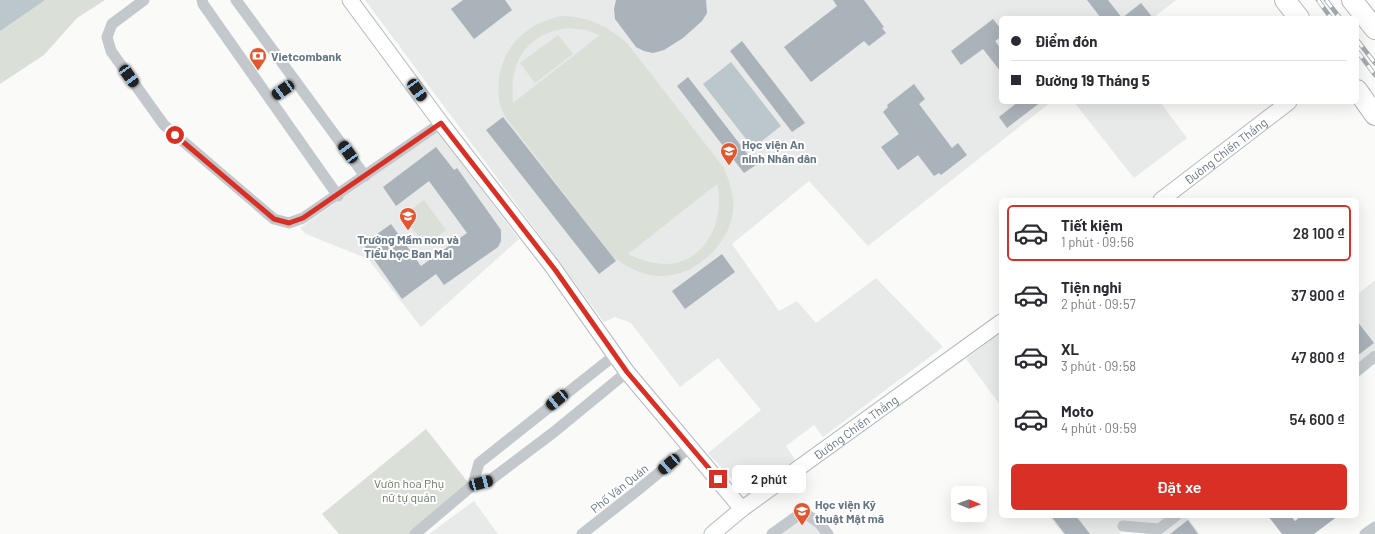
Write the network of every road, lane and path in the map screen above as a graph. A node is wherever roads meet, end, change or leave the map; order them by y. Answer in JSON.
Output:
{"nodes":[{"id":1,"x":144,"y":0,"type":"edge"},
{"id":2,"x":202,"y":0,"type":"edge"},
{"id":3,"x":236,"y":0,"type":"edge"},
{"id":4,"x":350,"y":0,"type":"edge"},
{"id":5,"x":1285,"y":0,"type":"edge"},
{"id":6,"x":1352,"y":0,"type":"edge"},
{"id":7,"x":1297,"y":16,"type":"edge"},
{"id":8,"x":1375,"y":29,"type":"edge"},
{"id":9,"x":295,"y":81,"type":"junction"},
{"id":10,"x":1359,"y":93,"type":"edge"},
{"id":11,"x":270,"y":99,"type":"junction"},
{"id":12,"x":1286,"y":104,"type":"edge"},
{"id":13,"x":1375,"y":114,"type":"edge"},
{"id":14,"x":441,"y":123,"type":"junction"},
{"id":15,"x":365,"y":176,"type":"junction"},
{"id":16,"x":338,"y":196,"type":"junction"},
{"id":17,"x":1164,"y":198,"type":"edge"},
{"id":18,"x":999,"y":323,"type":"edge"},
{"id":19,"x":615,"y":355,"type":"junction"},
{"id":20,"x":1375,"y":356,"type":"edge"},
{"id":21,"x":1359,"y":369,"type":"edge"},
{"id":22,"x":627,"y":372,"type":"junction"},
{"id":23,"x":690,"y":447,"type":"junction"},
{"id":24,"x":473,"y":485,"type":"junction"},
{"id":25,"x":742,"y":509,"type":"junction"},
{"id":26,"x":1173,"y":518,"type":"edge"},
{"id":27,"x":1123,"y":526,"type":"dead end"},
{"id":28,"x":1375,"y":527,"type":"edge"},
{"id":29,"x":415,"y":534,"type":"edge"},
{"id":30,"x":582,"y":534,"type":"edge"},
{"id":31,"x":712,"y":534,"type":"edge"},
{"id":32,"x":772,"y":534,"type":"edge"},
{"id":33,"x":828,"y":534,"type":"edge"},
{"id":34,"x":1365,"y":534,"type":"edge"}],
"edges":[{"from":1,"to":16,"type":"street"},
{"from":2,"to":11,"type":"street"},
{"from":3,"to":9,"type":"street"},
{"from":4,"to":14,"type":"street"},
{"from":5,"to":7,"type":"highway"},
{"from":6,"to":8,"type":"highway"},
{"from":9,"to":11,"type":"street"},
{"from":9,"to":15,"type":"street"},
{"from":10,"to":13,"type":"highway"},
{"from":11,"to":16,"type":"street"},
{"from":12,"to":17,"type":"street","name":"Đường Chiến Thắng"},
{"from":14,"to":15,"type":"street"},
{"from":14,"to":19,"type":"street"},
{"from":15,"to":16,"type":"street"},
{"from":18,"to":25,"type":"street","name":"Đường Chiến Thắng"},
{"from":19,"to":22,"type":"street"},
{"from":19,"to":24,"type":"street"},
{"from":20,"to":21,"type":"street"},
{"from":22,"to":23,"type":"street"},
{"from":22,"to":24,"type":"street"},
{"from":23,"to":25,"type":"street"},
{"from":23,"to":30,"type":"street","name":"Phố Văn Quán"},
{"from":24,"to":29,"type":"street"},
{"from":25,"to":31,"type":"street","name":"Đường Chiến Thắng"},
{"from":26,"to":27,"type":"street"},
{"from":28,"to":34,"type":"street"},
{"from":32,"to":33,"type":"street"}]}
